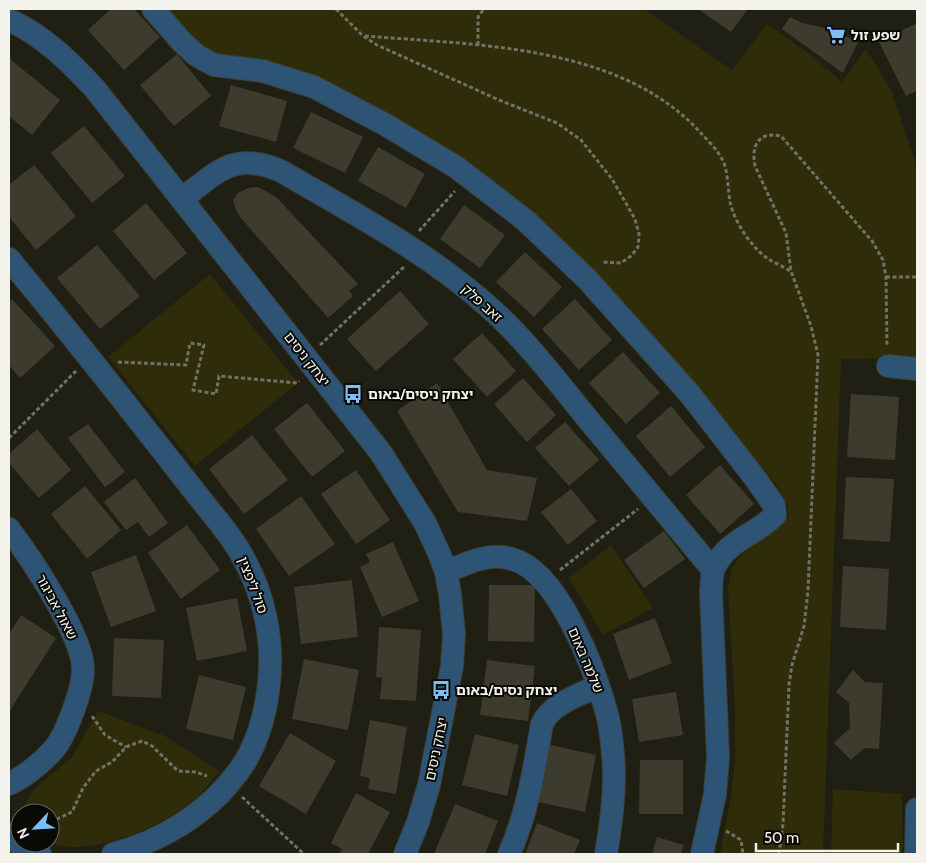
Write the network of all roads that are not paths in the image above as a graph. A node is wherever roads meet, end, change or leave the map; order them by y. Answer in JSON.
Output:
{"nodes":[{"id":1,"x":153,"y":9,"type":"edge"},
{"id":2,"x":9,"y":20,"type":"edge"},
{"id":3,"x":182,"y":199,"type":"junction"},
{"id":4,"x":9,"y":259,"type":"edge"},
{"id":5,"x":888,"y":366,"type":"road end"},
{"id":6,"x":917,"y":369,"type":"edge"},
{"id":7,"x":9,"y":529,"type":"edge"},
{"id":8,"x":713,"y":570,"type":"junction"},
{"id":9,"x":446,"y":572,"type":"junction"},
{"id":10,"x":598,"y":686,"type":"junction"},
{"id":11,"x":9,"y":784,"type":"edge"},
{"id":12,"x":917,"y":809,"type":"edge"},
{"id":13,"x":9,"y":834,"type":"edge"},
{"id":14,"x":40,"y":854,"type":"edge"},
{"id":15,"x":113,"y":854,"type":"edge"},
{"id":16,"x":405,"y":854,"type":"edge"},
{"id":17,"x":509,"y":854,"type":"edge"},
{"id":18,"x":606,"y":854,"type":"edge"},
{"id":19,"x":702,"y":854,"type":"edge"},
{"id":20,"x":916,"y":854,"type":"edge"}],
"edges":[{"from":1,"to":8,"type":"street"},
{"from":2,"to":3,"type":"street","name":"יצחק ניסים"},
{"from":3,"to":8,"type":"street","name":"זאב פלק"},
{"from":3,"to":9,"type":"street","name":"יצחק ניסים"},
{"from":4,"to":15,"type":"street","name":"סול ליפצין"},
{"from":5,"to":6,"type":"street"},
{"from":7,"to":11,"type":"street","name":"שאול אביגור"},
{"from":8,"to":19,"type":"street"},
{"from":9,"to":10,"type":"street","name":"שלמה באום"},
{"from":9,"to":16,"type":"street","name":"יצחק ניסים"},
{"from":10,"to":17,"type":"street"},
{"from":10,"to":18,"type":"street","name":"שלמה באום"},
{"from":12,"to":20,"type":"street"},
{"from":13,"to":14,"type":"street"}]}
